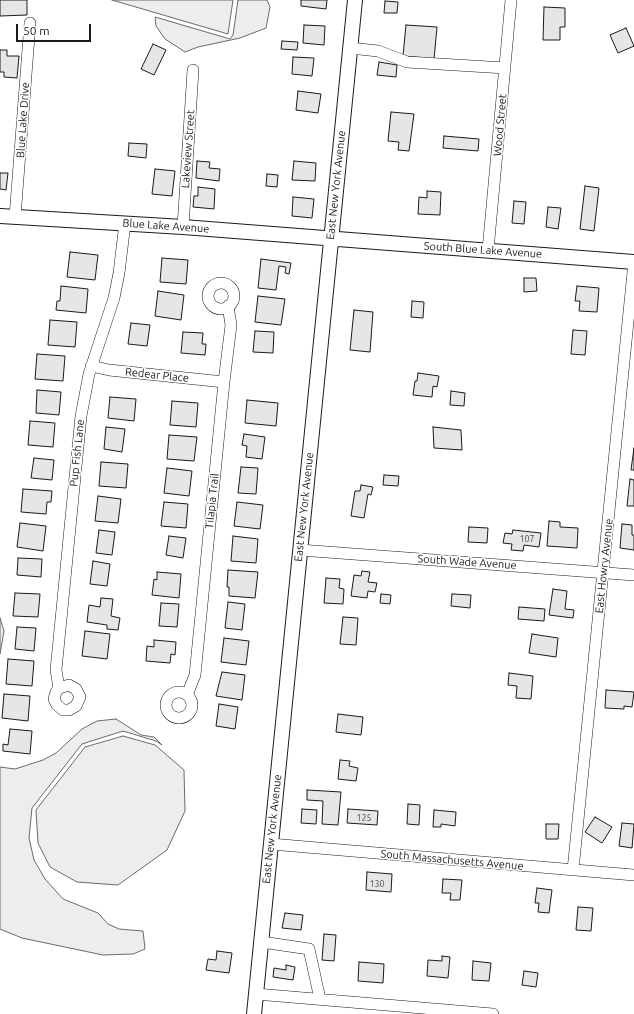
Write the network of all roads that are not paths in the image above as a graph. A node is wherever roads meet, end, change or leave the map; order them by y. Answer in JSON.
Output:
{"nodes":[{"id":1,"x":355,"y":0,"type":"edge"},
{"id":2,"x":511,"y":0,"type":"edge"},
{"id":3,"x":30,"y":23,"type":"dead end"},
{"id":4,"x":350,"y":48,"type":"junction"},
{"id":5,"x":505,"y":68,"type":"junction"},
{"id":6,"x":193,"y":70,"type":"dead end"},
{"id":7,"x":0,"y":216,"type":"edge"},
{"id":8,"x":15,"y":217,"type":"junction"},
{"id":9,"x":125,"y":224,"type":"junction"},
{"id":10,"x":183,"y":227,"type":"junction"},
{"id":11,"x":331,"y":239,"type":"junction"},
{"id":12,"x":488,"y":250,"type":"junction"},
{"id":13,"x":634,"y":262,"type":"edge"},
{"id":14,"x":228,"y":306,"type":"dead end"},
{"id":15,"x":91,"y":366,"type":"junction"},
{"id":16,"x":224,"y":382,"type":"junction"},
{"id":17,"x":300,"y":550,"type":"junction"},
{"id":18,"x":603,"y":572,"type":"junction"},
{"id":19,"x":634,"y":575,"type":"edge"},
{"id":20,"x":59,"y":688,"type":"dead end"},
{"id":21,"x":187,"y":695,"type":"dead end"},
{"id":22,"x":271,"y":844,"type":"junction"},
{"id":23,"x":573,"y":870,"type":"junction"},
{"id":24,"x":634,"y":875,"type":"edge"},
{"id":25,"x":262,"y":942,"type":"junction"},
{"id":26,"x":256,"y":994,"type":"junction"},
{"id":27,"x":320,"y":999,"type":"junction"},
{"id":28,"x":254,"y":1014,"type":"edge"},
{"id":29,"x":493,"y":1014,"type":"edge"}],
"edges":[{"from":1,"to":4,"type":"main road","name":"East New York Avenue"},
{"from":2,"to":5,"type":"street","name":"Wood Street"},
{"from":3,"to":8,"type":"street","name":"Blue Lake Drive"},
{"from":4,"to":5,"type":"street"},
{"from":4,"to":11,"type":"main road","name":"East New York Avenue"},
{"from":5,"to":12,"type":"street","name":"Wood Street"},
{"from":6,"to":10,"type":"street","name":"Lakeview Street"},
{"from":7,"to":8,"type":"main road","name":"Blue Lake Avenue"},
{"from":8,"to":9,"type":"main road","name":"Blue Lake Avenue"},
{"from":9,"to":10,"type":"main road","name":"Blue Lake Avenue"},
{"from":9,"to":15,"type":"street","name":"Pup Fish Lane"},
{"from":10,"to":11,"type":"main road","name":"Blue Lake Avenue"},
{"from":11,"to":12,"type":"main road","name":"South Blue Lake Avenue"},
{"from":11,"to":17,"type":"main road","name":"East New York Avenue"},
{"from":12,"to":13,"type":"main road","name":"South Blue Lake Avenue"},
{"from":13,"to":18,"type":"street","name":"East Howry Avenue"},
{"from":14,"to":16,"type":"street","name":"Tilapia Trail"},
{"from":15,"to":16,"type":"street","name":"Redear Place"},
{"from":15,"to":20,"type":"street","name":"Pup Fish Lane"},
{"from":16,"to":21,"type":"street","name":"Tilapia Trail"},
{"from":17,"to":18,"type":"street","name":"South Wade Avenue"},
{"from":17,"to":22,"type":"main road","name":"East New York Avenue"},
{"from":18,"to":19,"type":"street","name":"South Wade Avenue"},
{"from":18,"to":23,"type":"street","name":"East Howry Avenue"},
{"from":22,"to":23,"type":"street","name":"South Massachusetts Avenue"},
{"from":22,"to":25,"type":"main road","name":"East New York Avenue"},
{"from":23,"to":24,"type":"street","name":"South Massachusetts Avenue"},
{"from":25,"to":26,"type":"main road","name":"East New York Avenue"},
{"from":25,"to":27,"type":"street"},
{"from":26,"to":27,"type":"street"},
{"from":26,"to":28,"type":"main road","name":"East New York Avenue"},
{"from":27,"to":29,"type":"street"}]}
